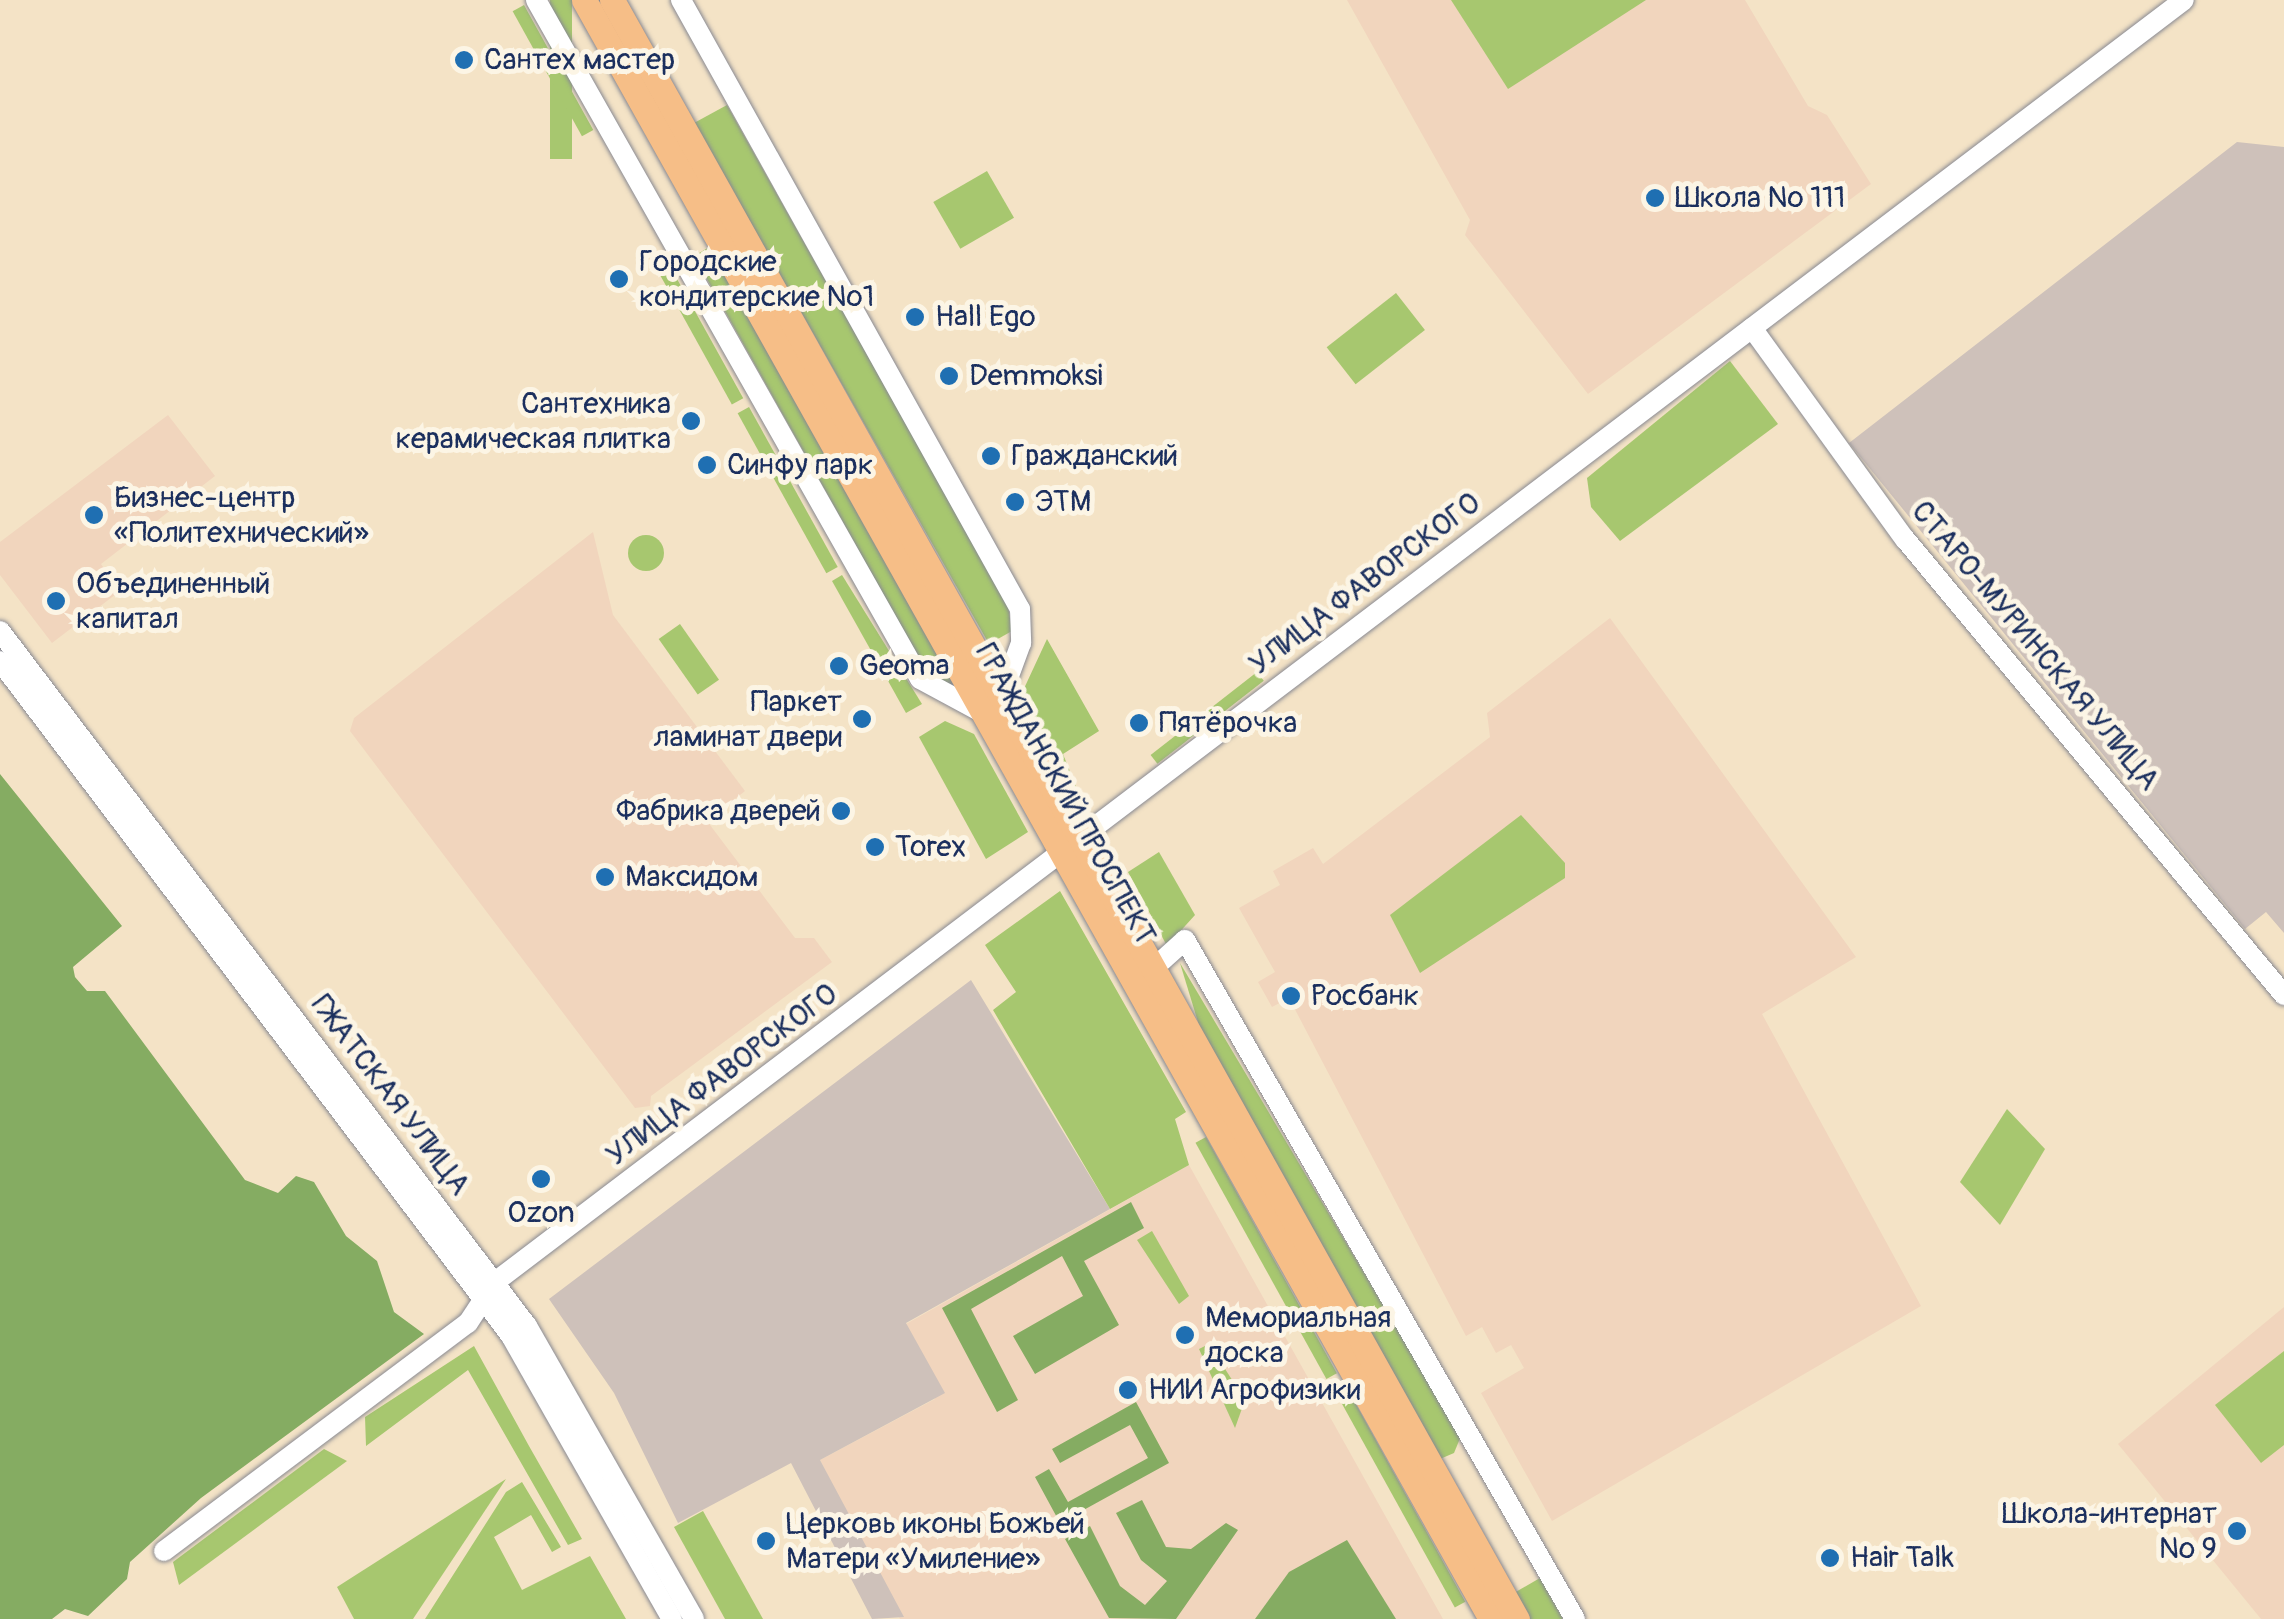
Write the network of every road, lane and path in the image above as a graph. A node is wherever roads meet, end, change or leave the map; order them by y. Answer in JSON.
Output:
{"nodes":[{"id":1,"x":536,"y":0,"type":"edge"},
{"id":2,"x":584,"y":0,"type":"edge"},
{"id":3,"x":612,"y":0,"type":"edge"},
{"id":4,"x":681,"y":0,"type":"edge"},
{"id":5,"x":2184,"y":0,"type":"edge"},
{"id":6,"x":1752,"y":328,"type":"junction"},
{"id":7,"x":0,"y":631,"type":"edge"},
{"id":8,"x":0,"y":662,"type":"edge"},
{"id":9,"x":1002,"y":695,"type":"junction"},
{"id":10,"x":981,"y":712,"type":"junction"},
{"id":11,"x":1083,"y":839,"type":"junction"},
{"id":12,"x":1062,"y":856,"type":"junction"},
{"id":13,"x":1155,"y":967,"type":"junction"},
{"id":14,"x":2284,"y":995,"type":"edge"},
{"id":15,"x":488,"y":1289,"type":"junction"},
{"id":16,"x":164,"y":1551,"type":"dead end"},
{"id":17,"x":672,"y":1619,"type":"edge"},
{"id":18,"x":694,"y":1619,"type":"edge"},
{"id":19,"x":1491,"y":1619,"type":"edge"},
{"id":20,"x":1517,"y":1619,"type":"edge"},
{"id":21,"x":1575,"y":1619,"type":"edge"}],
"edges":[{"from":1,"to":10,"type":"street"},
{"from":2,"to":10,"type":"main road","name":"ГРАЖДАНСКИЙ ПРОСПЕКТ"},
{"from":3,"to":9,"type":"main road","name":"ГРАЖДАНСКИЙ ПРОСПЕКТ"},
{"from":4,"to":9,"type":"street"},
{"from":5,"to":6,"type":"street","name":"УЛИЦА ФАВОРСКОГО"},
{"from":6,"to":11,"type":"street","name":"УЛИЦА ФАВОРСКОГО"},
{"from":6,"to":14,"type":"street","name":"СТАРО-МУРИНСКАЯ УЛИЦА"},
{"from":7,"to":15,"type":"street","name":"ГЖАТСКАЯ УЛИЦА"},
{"from":8,"to":15,"type":"street","name":"ГЖАТСКАЯ УЛИЦА"},
{"from":9,"to":11,"type":"main road","name":"ГРАЖДАНСКИЙ ПРОСПЕКТ"},
{"from":10,"to":12,"type":"main road","name":"ГРАЖДАНСКИЙ ПРОСПЕКТ"},
{"from":11,"to":12,"type":"street","name":"УЛИЦА ФАВОРСКОГО"},
{"from":11,"to":13,"type":"main road","name":"ГРАЖДАНСКИЙ ПРОСПЕКТ"},
{"from":12,"to":15,"type":"street","name":"УЛИЦА ФАВОРСКОГО"},
{"from":12,"to":19,"type":"main road","name":"ГРАЖДАНСКИЙ ПРОСПЕКТ"},
{"from":13,"to":20,"type":"main road","name":"ГРАЖДАНСКИЙ ПРОСПЕКТ"},
{"from":13,"to":21,"type":"street","name":"ГРАЖДАНСКИЙ ПРОСПЕКТ"},
{"from":15,"to":16,"type":"street","name":"УЛИЦА ФАВОРСКОГО"},
{"from":15,"to":17,"type":"street","name":"ГЖАТСКАЯ УЛИЦА"},
{"from":15,"to":18,"type":"street","name":"ГЖАТСКАЯ УЛИЦА"}]}
